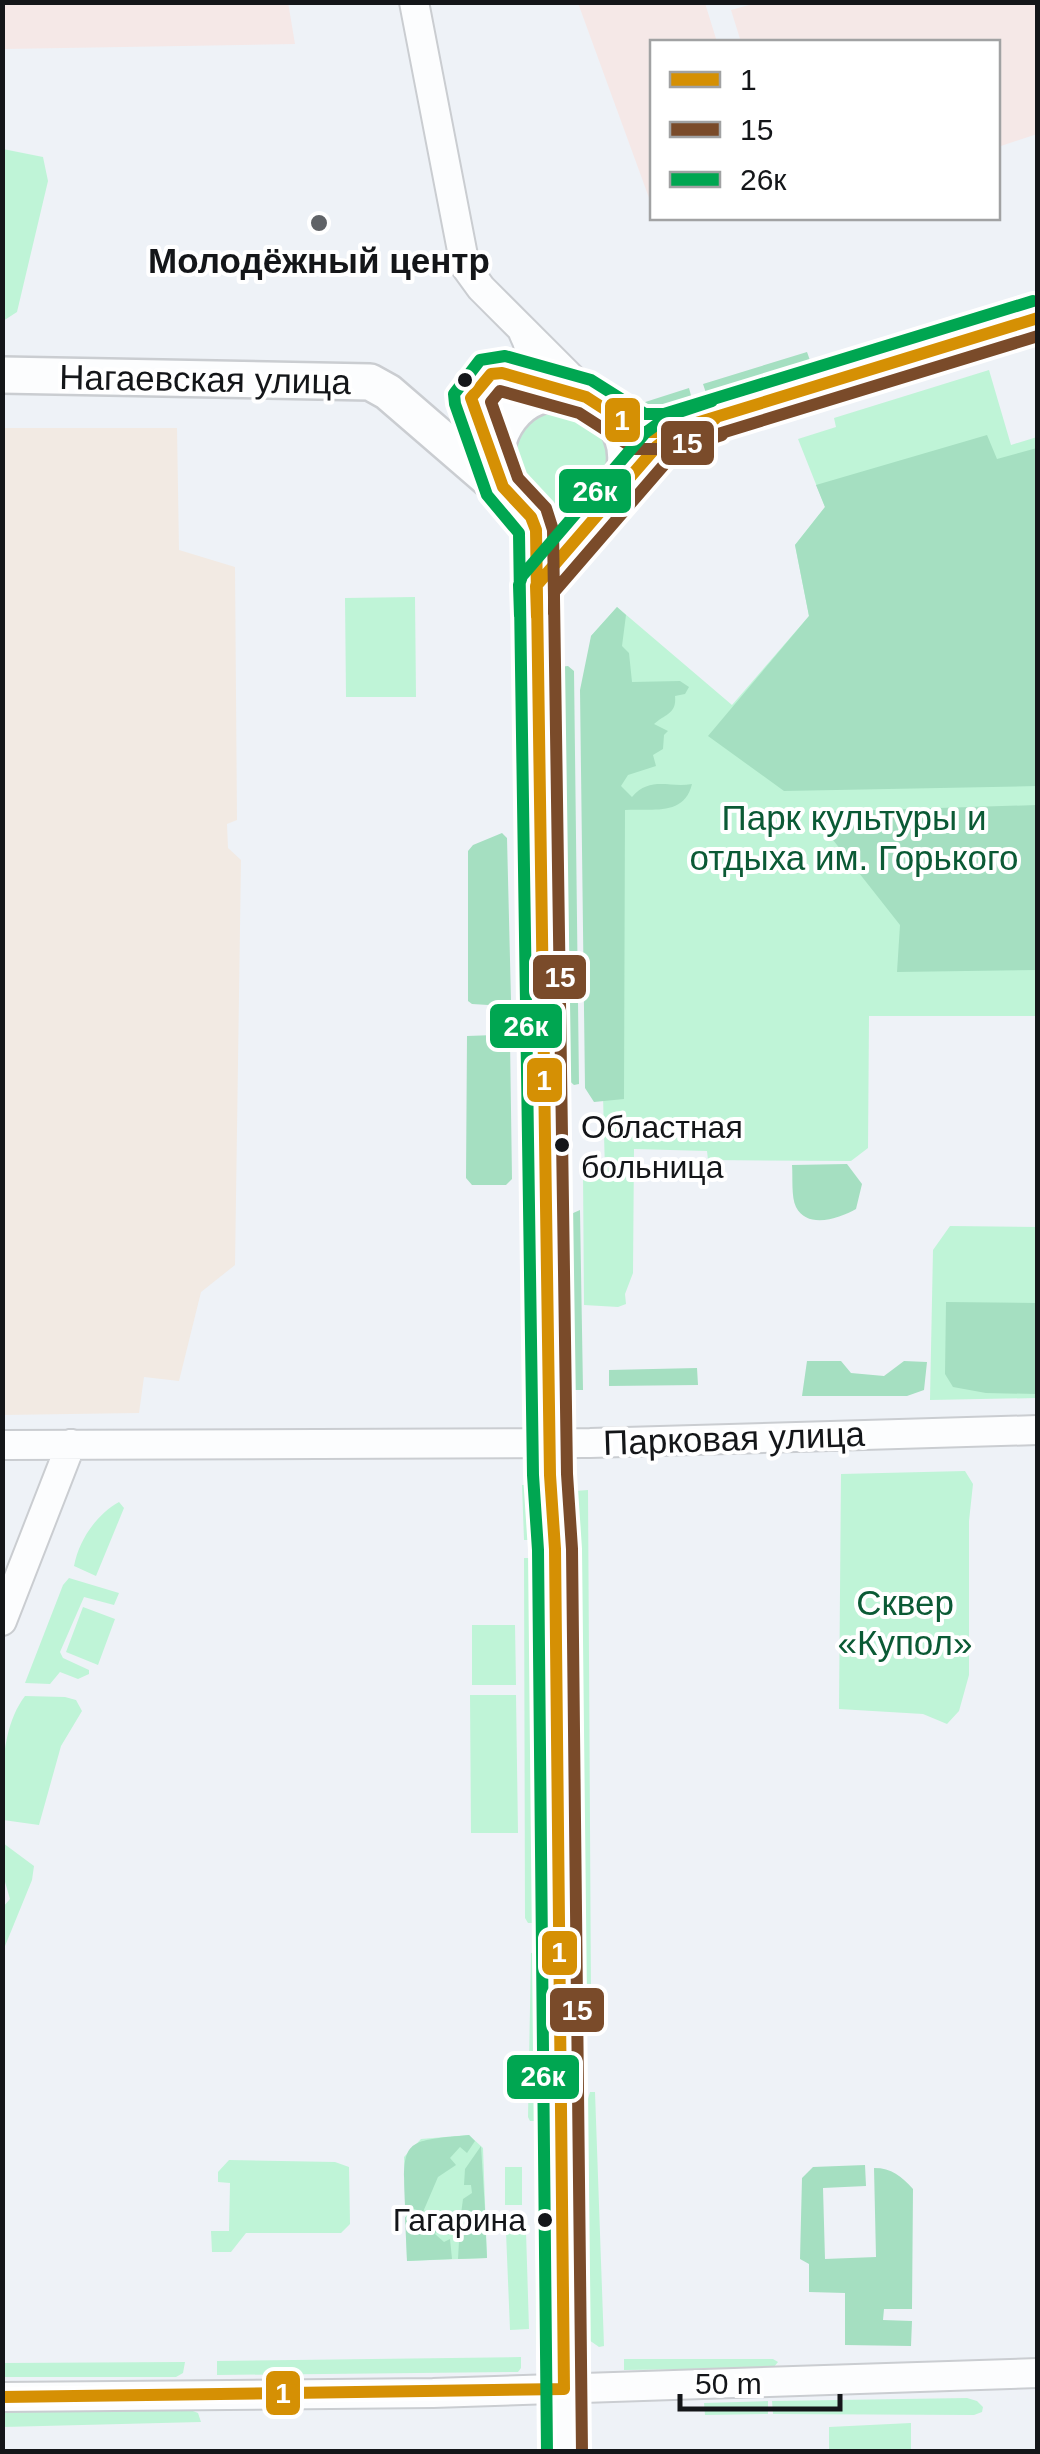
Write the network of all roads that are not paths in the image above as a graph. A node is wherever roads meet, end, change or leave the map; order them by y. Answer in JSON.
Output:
{"nodes":[{"id":1,"x":414,"y":2,"type":"edge"},
{"id":2,"x":1038,"y":318,"type":"edge"},
{"id":3,"x":516,"y":323,"type":"junction"},
{"id":4,"x":2,"y":375,"type":"edge"},
{"id":5,"x":604,"y":409,"type":"junction"},
{"id":6,"x":513,"y":415,"type":"junction"},
{"id":7,"x":426,"y":426,"type":"junction"},
{"id":8,"x":686,"y":428,"type":"junction"},
{"id":9,"x":610,"y":500,"type":"junction"},
{"id":10,"x":520,"y":506,"type":"junction"},
{"id":11,"x":536,"y":586,"type":"junction"},
{"id":12,"x":1038,"y":1430,"type":"edge"},
{"id":13,"x":550,"y":1442,"type":"junction"},
{"id":14,"x":2,"y":1444,"type":"edge"},
{"id":15,"x":71,"y":1444,"type":"junction"},
{"id":16,"x":2,"y":1621,"type":"edge"},
{"id":17,"x":1038,"y":2373,"type":"edge"},
{"id":18,"x":564,"y":2389,"type":"junction"},
{"id":19,"x":2,"y":2398,"type":"edge"},
{"id":20,"x":565,"y":2452,"type":"edge"}],
"edges":[{"from":1,"to":3,"type":"street"},
{"from":2,"to":8,"type":"main road"},
{"from":3,"to":5,"type":"street"},
{"from":3,"to":6,"type":"street"},
{"from":4,"to":7,"type":"main road","name":"Нагаевская улица"},
{"from":5,"to":6,"type":"main road"},
{"from":5,"to":8,"type":"main road"},
{"from":5,"to":9,"type":"main road"},
{"from":6,"to":7,"type":"main road"},
{"from":6,"to":10,"type":"main road"},
{"from":7,"to":10,"type":"main road","name":"Нагаевская улица"},
{"from":8,"to":9,"type":"main road"},
{"from":9,"to":10,"type":"main road"},
{"from":9,"to":11,"type":"main road"},
{"from":10,"to":11,"type":"main road"},
{"from":11,"to":13,"type":"main road"},
{"from":12,"to":13,"type":"street","name":"Парковая улица"},
{"from":13,"to":15,"type":"street","name":"Парковая улица"},
{"from":13,"to":18,"type":"main road"},
{"from":14,"to":15,"type":"street","name":"Парковая улица"},
{"from":15,"to":16,"type":"street"},
{"from":17,"to":18,"type":"street"},
{"from":18,"to":19,"type":"street"},
{"from":18,"to":20,"type":"main road"}]}
